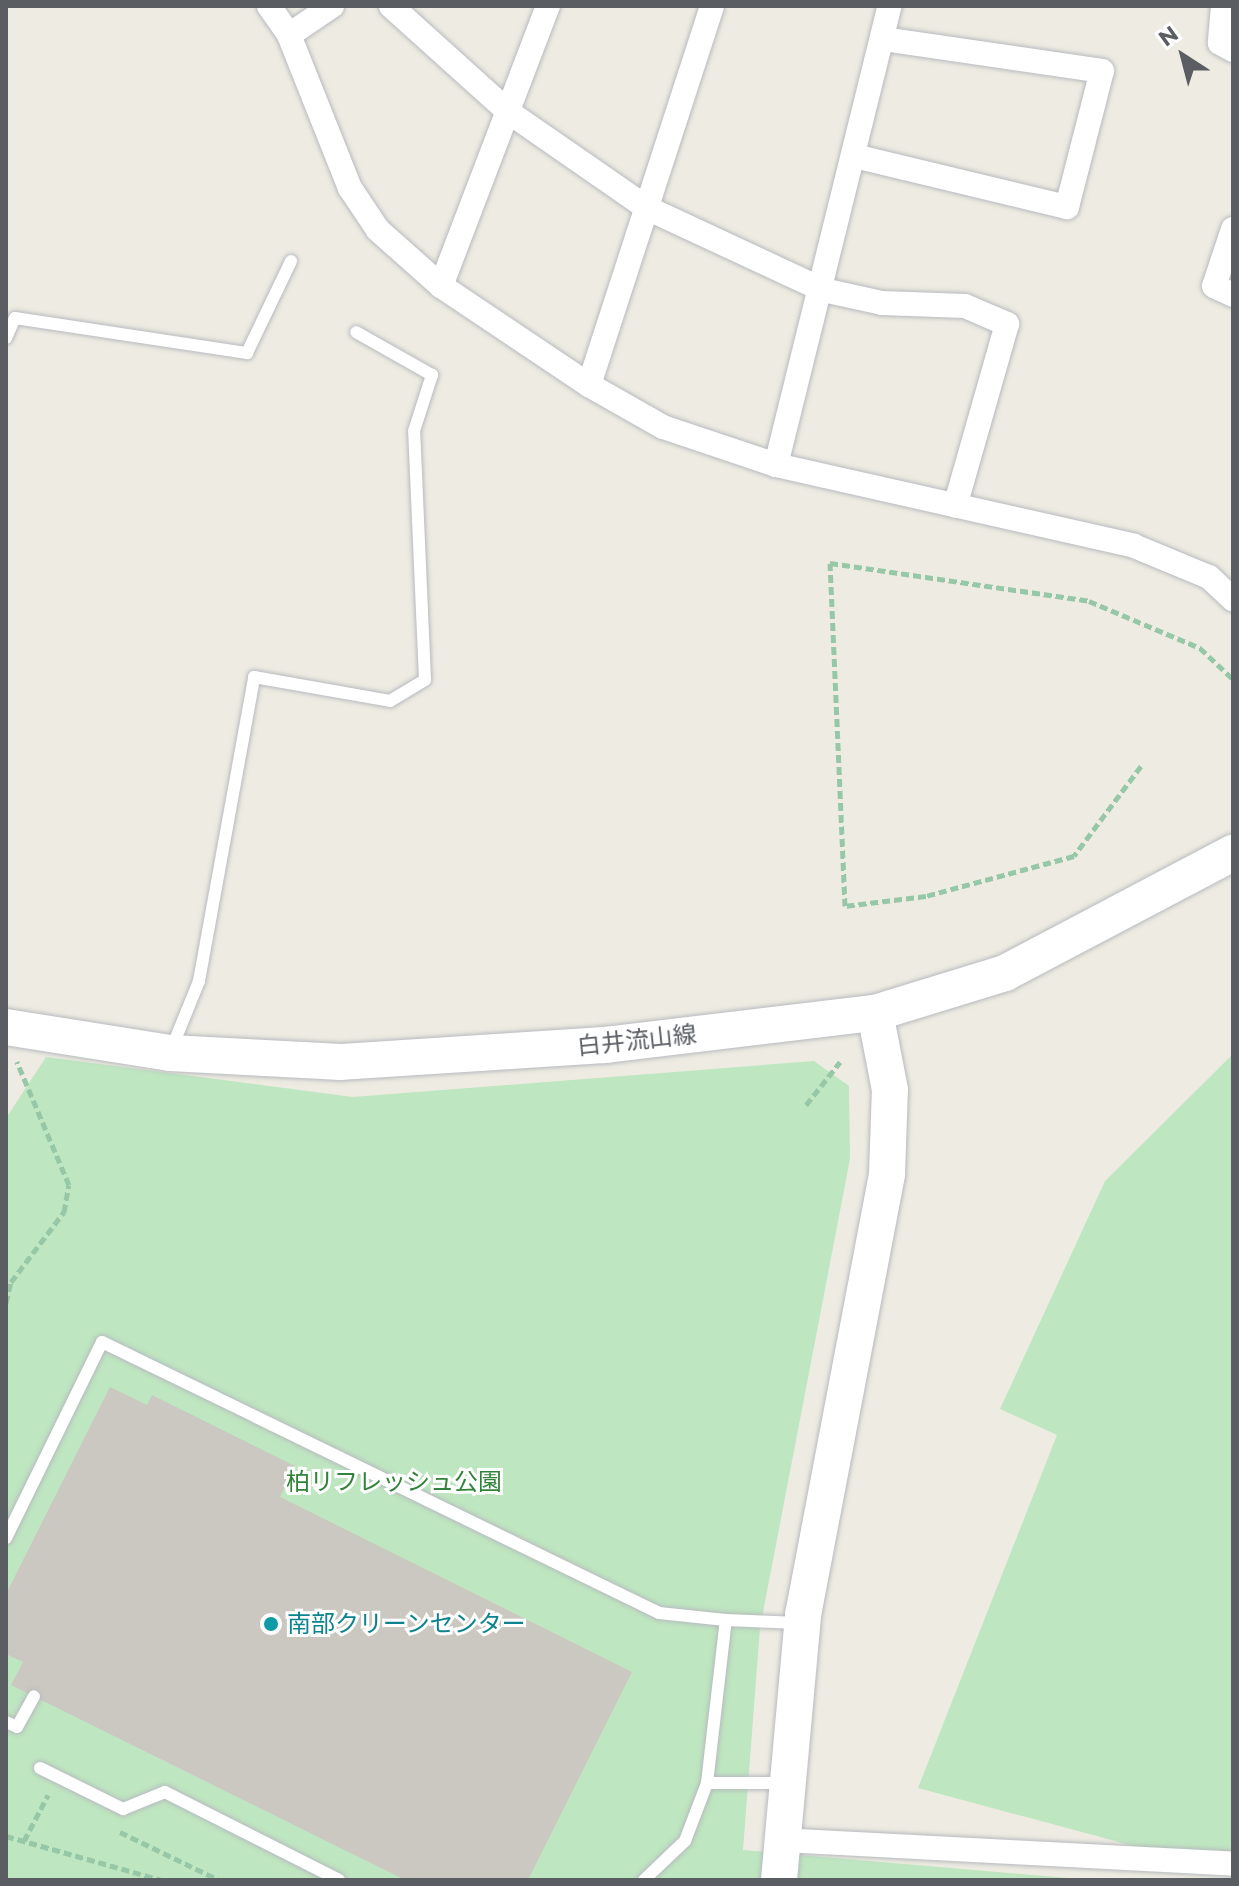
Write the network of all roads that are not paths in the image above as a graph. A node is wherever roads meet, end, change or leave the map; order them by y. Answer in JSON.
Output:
{"nodes":[{"id":1,"x":269,"y":6,"type":"edge"},
{"id":2,"x":332,"y":6,"type":"edge"},
{"id":3,"x":391,"y":6,"type":"edge"},
{"id":4,"x":548,"y":6,"type":"edge"},
{"id":5,"x":712,"y":6,"type":"edge"},
{"id":6,"x":890,"y":6,"type":"edge"},
{"id":7,"x":1223,"y":6,"type":"edge"},
{"id":8,"x":289,"y":35,"type":"junction"},
{"id":9,"x":882,"y":39,"type":"junction"},
{"id":10,"x":1233,"y":50,"type":"edge"},
{"id":11,"x":510,"y":113,"type":"junction"},
{"id":12,"x":854,"y":156,"type":"junction"},
{"id":13,"x":647,"y":208,"type":"junction"},
{"id":14,"x":1233,"y":229,"type":"edge"},
{"id":15,"x":291,"y":261,"type":"dead end"},
{"id":16,"x":441,"y":286,"type":"junction"},
{"id":17,"x":823,"y":290,"type":"junction"},
{"id":18,"x":1233,"y":295,"type":"edge"},
{"id":19,"x":356,"y":332,"type":"dead end"},
{"id":20,"x":6,"y":338,"type":"edge"},
{"id":21,"x":589,"y":385,"type":"junction"},
{"id":22,"x":776,"y":465,"type":"junction"},
{"id":23,"x":955,"y":506,"type":"junction"},
{"id":24,"x":1233,"y":599,"type":"edge"},
{"id":25,"x":1233,"y":853,"type":"edge"},
{"id":26,"x":875,"y":1013,"type":"junction"},
{"id":27,"x":6,"y":1027,"type":"edge"},
{"id":28,"x":170,"y":1053,"type":"junction"},
{"id":29,"x":6,"y":1538,"type":"edge"},
{"id":30,"x":726,"y":1620,"type":"junction"},
{"id":31,"x":802,"y":1624,"type":"junction"},
{"id":32,"x":34,"y":1696,"type":"dead end"},
{"id":33,"x":6,"y":1722,"type":"edge"},
{"id":34,"x":40,"y":1768,"type":"dead end"},
{"id":35,"x":707,"y":1783,"type":"junction"},
{"id":36,"x":785,"y":1783,"type":"junction"},
{"id":37,"x":781,"y":1840,"type":"junction"},
{"id":38,"x":1233,"y":1864,"type":"edge"},
{"id":39,"x":339,"y":1880,"type":"edge"},
{"id":40,"x":644,"y":1880,"type":"edge"},
{"id":41,"x":779,"y":1880,"type":"edge"}],
"edges":[{"from":1,"to":8,"type":"street"},
{"from":2,"to":8,"type":"street"},
{"from":3,"to":11,"type":"street"},
{"from":4,"to":11,"type":"street"},
{"from":5,"to":13,"type":"street"},
{"from":6,"to":9,"type":"street"},
{"from":7,"to":10,"type":"street"},
{"from":8,"to":16,"type":"street"},
{"from":9,"to":12,"type":"street"},
{"from":9,"to":12,"type":"street"},
{"from":11,"to":13,"type":"street"},
{"from":11,"to":16,"type":"street"},
{"from":12,"to":17,"type":"street"},
{"from":13,"to":17,"type":"street"},
{"from":13,"to":21,"type":"street"},
{"from":14,"to":18,"type":"street"},
{"from":15,"to":20,"type":"lane"},
{"from":16,"to":21,"type":"street"},
{"from":17,"to":22,"type":"street"},
{"from":17,"to":23,"type":"street"},
{"from":19,"to":28,"type":"lane"},
{"from":21,"to":22,"type":"street"},
{"from":22,"to":23,"type":"street"},
{"from":23,"to":24,"type":"street"},
{"from":25,"to":26,"type":"main road","name":"白井流山線"},
{"from":26,"to":28,"type":"main road","name":"白井流山線"},
{"from":26,"to":31,"type":"main road"},
{"from":27,"to":28,"type":"main road","name":"白井流山線"},
{"from":29,"to":30,"type":"lane"},
{"from":30,"to":31,"type":"lane"},
{"from":30,"to":35,"type":"lane"},
{"from":31,"to":36,"type":"main road"},
{"from":32,"to":33,"type":"lane"},
{"from":34,"to":39,"type":"lane"},
{"from":35,"to":36,"type":"lane"},
{"from":35,"to":40,"type":"lane"},
{"from":36,"to":37,"type":"main road"},
{"from":37,"to":38,"type":"street"},
{"from":37,"to":41,"type":"main road"}]}
